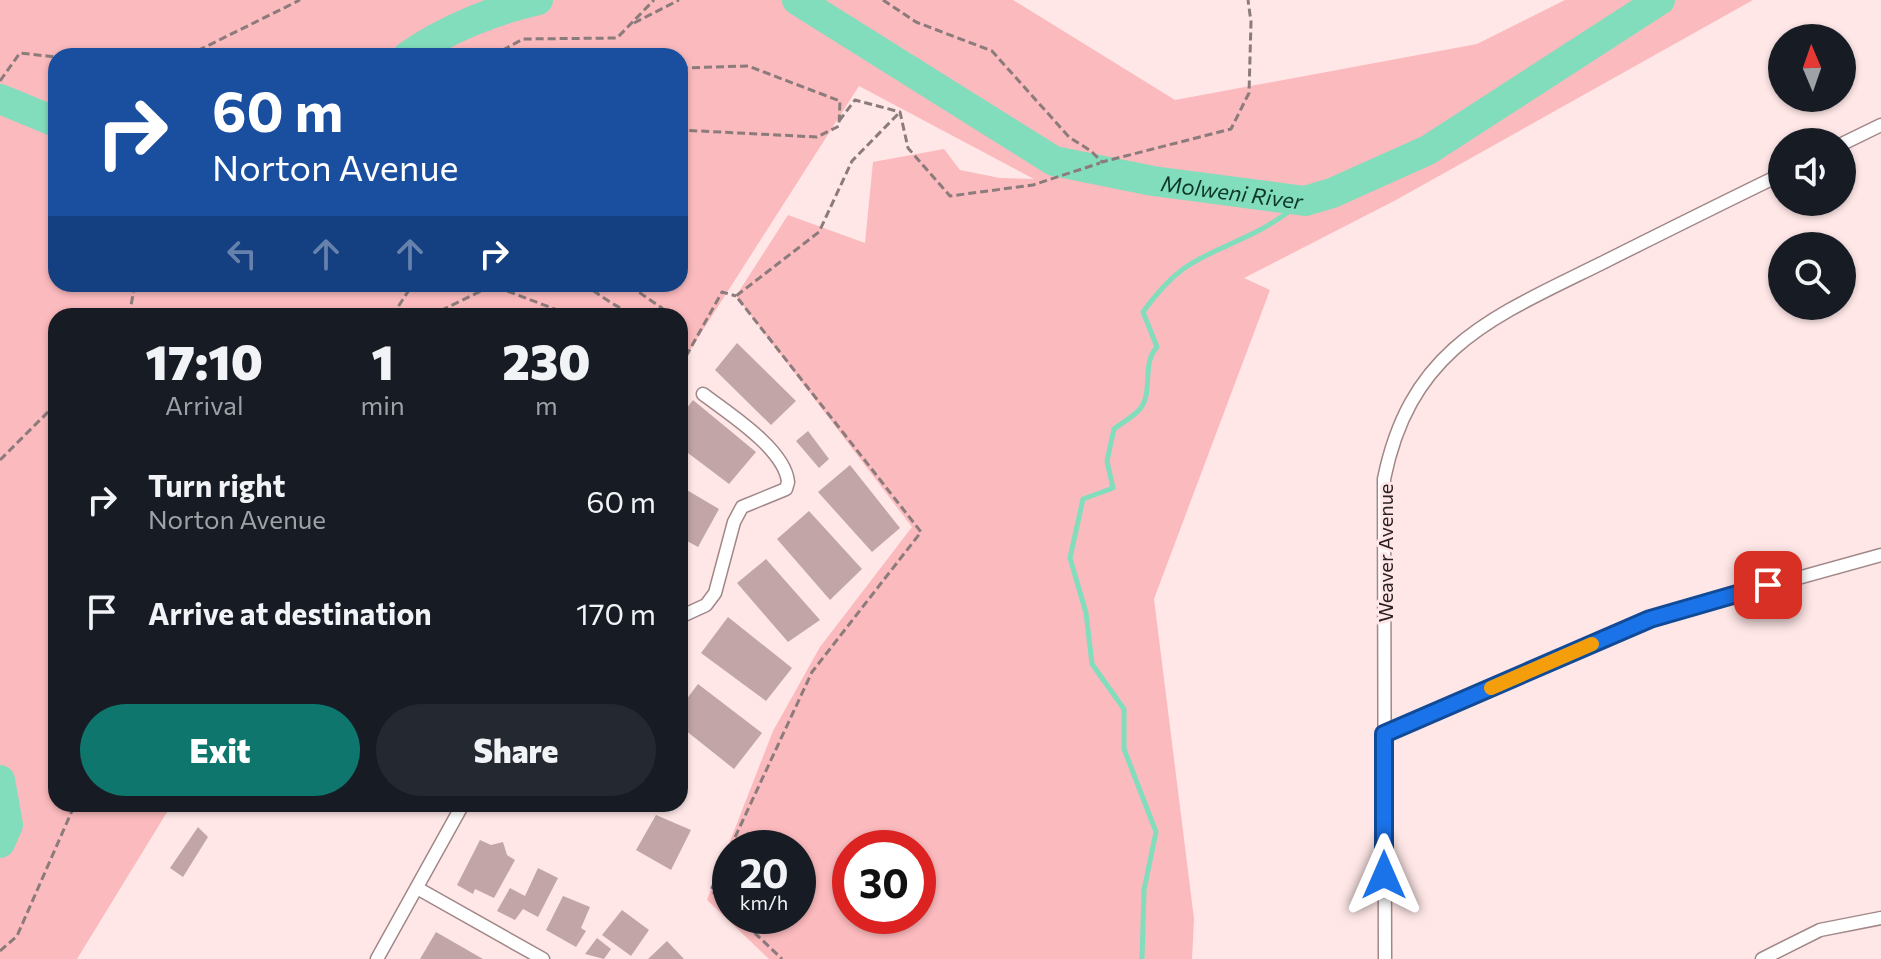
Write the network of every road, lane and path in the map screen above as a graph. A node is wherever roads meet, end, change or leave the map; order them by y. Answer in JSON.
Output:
{"nodes":[{"id":1,"x":300,"y":0,"type":"edge"},
{"id":2,"x":654,"y":0,"type":"edge"},
{"id":3,"x":679,"y":0,"type":"edge"},
{"id":4,"x":883,"y":0,"type":"edge"},
{"id":5,"x":1248,"y":0,"type":"edge"},
{"id":6,"x":630,"y":25,"type":"junction"},
{"id":7,"x":203,"y":48,"type":"edge"},
{"id":8,"x":507,"y":48,"type":"edge"},
{"id":9,"x":48,"y":56,"type":"edge"},
{"id":10,"x":688,"y":68,"type":"edge"},
{"id":11,"x":0,"y":81,"type":"edge"},
{"id":12,"x":900,"y":112,"type":"junction"},
{"id":13,"x":839,"y":121,"type":"junction"},
{"id":14,"x":1881,"y":125,"type":"edge"},
{"id":15,"x":688,"y":130,"type":"edge"},
{"id":16,"x":1856,"y":137,"type":"edge"},
{"id":17,"x":1102,"y":162,"type":"junction"},
{"id":18,"x":1768,"y":181,"type":"edge"},
{"id":19,"x":479,"y":292,"type":"edge"},
{"id":20,"x":510,"y":292,"type":"edge"},
{"id":21,"x":596,"y":292,"type":"edge"},
{"id":22,"x":639,"y":292,"type":"edge"},
{"id":23,"x":736,"y":296,"type":"junction"},
{"id":24,"x":446,"y":308,"type":"edge"},
{"id":25,"x":552,"y":308,"type":"edge"},
{"id":26,"x":622,"y":308,"type":"edge"},
{"id":27,"x":662,"y":308,"type":"edge"},
{"id":28,"x":688,"y":353,"type":"edge"},
{"id":29,"x":703,"y":394,"type":"dead end"},
{"id":30,"x":48,"y":412,"type":"edge"},
{"id":31,"x":0,"y":460,"type":"edge"},
{"id":32,"x":1881,"y":555,"type":"edge"},
{"id":33,"x":688,"y":613,"type":"edge"},
{"id":34,"x":1384,"y":734,"type":"junction"},
{"id":35,"x":71,"y":812,"type":"edge"},
{"id":36,"x":459,"y":812,"type":"edge"},
{"id":37,"x":738,"y":830,"type":"edge"},
{"id":38,"x":417,"y":888,"type":"junction"},
{"id":39,"x":1881,"y":918,"type":"edge"},
{"id":40,"x":756,"y":934,"type":"edge"},
{"id":41,"x":0,"y":951,"type":"edge"},
{"id":42,"x":377,"y":959,"type":"edge"},
{"id":43,"x":543,"y":959,"type":"edge"},
{"id":44,"x":782,"y":959,"type":"edge"},
{"id":45,"x":1385,"y":959,"type":"edge"},
{"id":46,"x":1762,"y":959,"type":"edge"}],
"edges":[{"from":1,"to":7,"type":"path"},
{"from":2,"to":6,"type":"path"},
{"from":3,"to":6,"type":"path"},
{"from":4,"to":17,"type":"path"},
{"from":5,"to":17,"type":"path"},
{"from":6,"to":8,"type":"path"},
{"from":9,"to":11,"type":"path"},
{"from":10,"to":13,"type":"path"},
{"from":12,"to":13,"type":"path"},
{"from":12,"to":17,"type":"path"},
{"from":12,"to":23,"type":"path"},
{"from":13,"to":15,"type":"path"},
{"from":14,"to":16,"type":"street"},
{"from":18,"to":34,"type":"street","name":"Weaver Avenue"},
{"from":19,"to":24,"type":"path"},
{"from":20,"to":25,"type":"path"},
{"from":21,"to":26,"type":"path"},
{"from":22,"to":27,"type":"path"},
{"from":23,"to":28,"type":"path"},
{"from":23,"to":37,"type":"path"},
{"from":29,"to":33,"type":"street"},
{"from":30,"to":31,"type":"path"},
{"from":32,"to":34,"type":"street"},
{"from":34,"to":45,"type":"street","name":"Weaver Avenue"},
{"from":35,"to":41,"type":"path"},
{"from":36,"to":38,"type":"street"},
{"from":38,"to":42,"type":"street"},
{"from":38,"to":43,"type":"street"},
{"from":39,"to":46,"type":"street"},
{"from":40,"to":44,"type":"path"}]}
